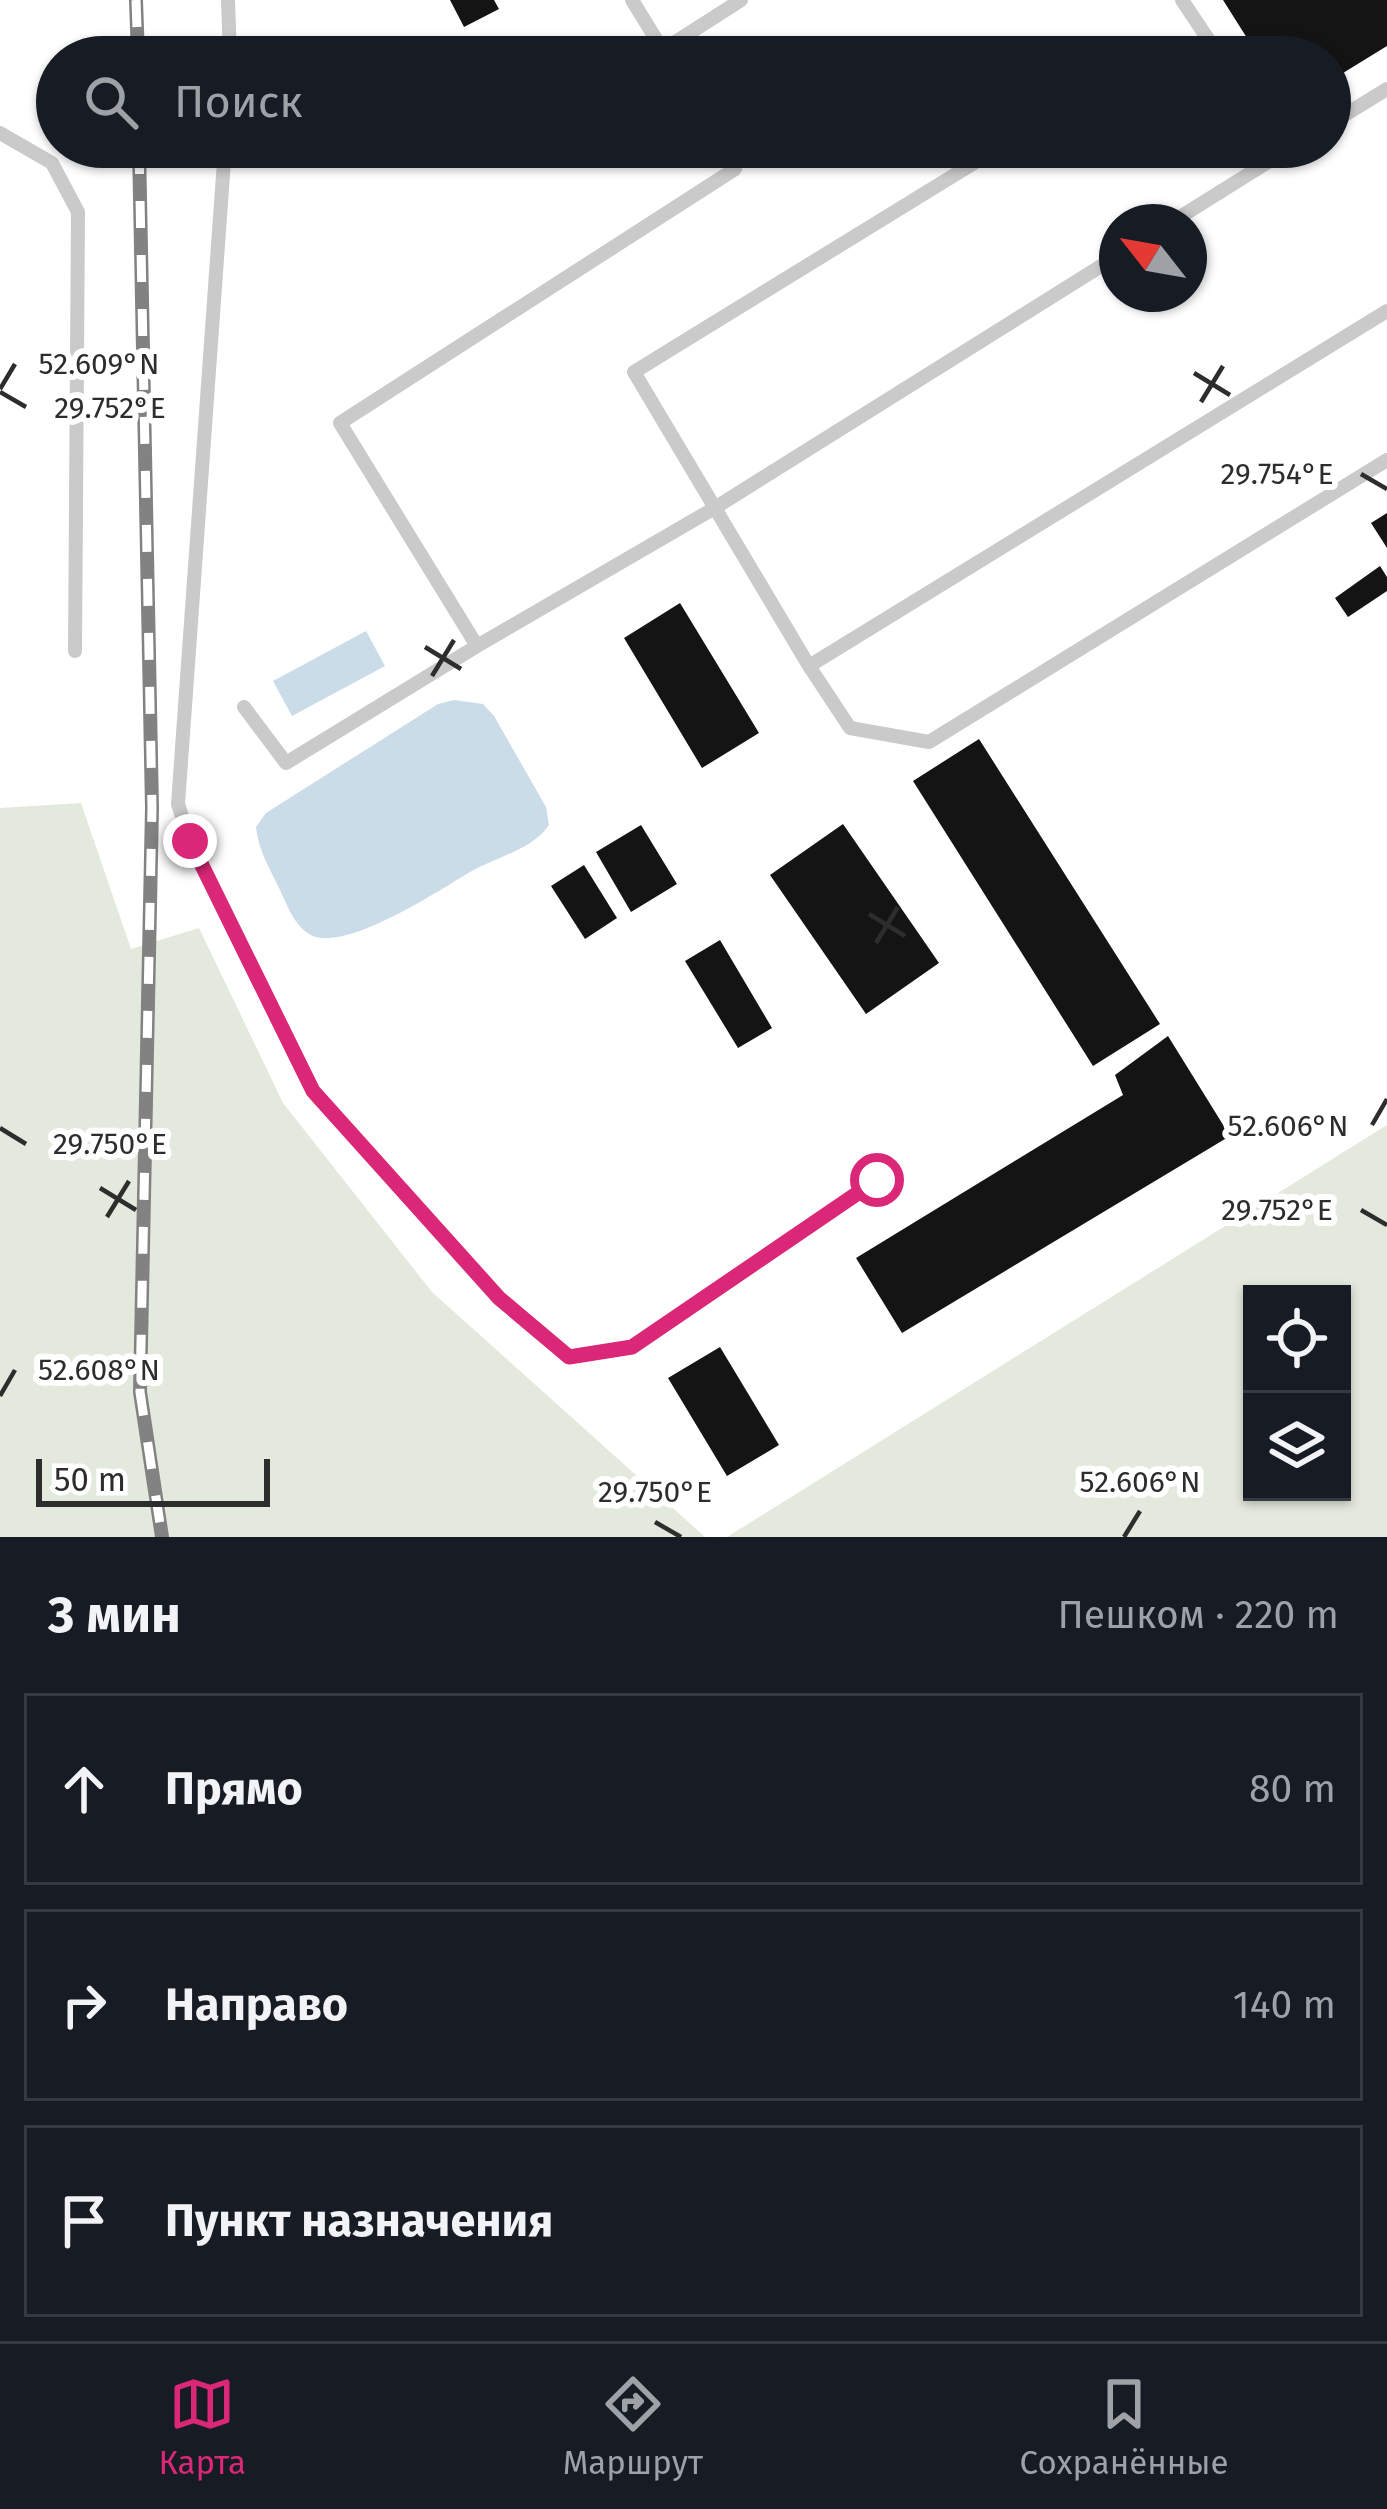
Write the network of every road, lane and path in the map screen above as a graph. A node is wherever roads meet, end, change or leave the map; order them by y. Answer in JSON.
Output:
{"nodes":[{"id":1,"x":228,"y":0,"type":"edge"},
{"id":2,"x":632,"y":0,"type":"edge"},
{"id":3,"x":741,"y":0,"type":"edge"},
{"id":4,"x":1182,"y":0,"type":"edge"},
{"id":5,"x":229,"y":36,"type":"edge"},
{"id":6,"x":654,"y":36,"type":"edge"},
{"id":7,"x":690,"y":36,"type":"edge"},
{"id":8,"x":1206,"y":36,"type":"edge"},
{"id":9,"x":1387,"y":88,"type":"edge"},
{"id":10,"x":1351,"y":111,"type":"edge"},
{"id":11,"x":0,"y":133,"type":"edge"},
{"id":12,"x":36,"y":154,"type":"edge"},
{"id":13,"x":55,"y":168,"type":"edge"},
{"id":14,"x":224,"y":168,"type":"edge"},
{"id":15,"x":734,"y":168,"type":"edge"},
{"id":16,"x":966,"y":168,"type":"edge"},
{"id":17,"x":1255,"y":168,"type":"edge"},
{"id":18,"x":1200,"y":204,"type":"edge"},
{"id":19,"x":1099,"y":267,"type":"edge"},
{"id":20,"x":1387,"y":310,"type":"edge"},
{"id":21,"x":1387,"y":460,"type":"edge"},
{"id":22,"x":713,"y":509,"type":"junction"},
{"id":23,"x":477,"y":646,"type":"junction"},
{"id":24,"x":75,"y":651,"type":"dead end"},
{"id":25,"x":809,"y":666,"type":"junction"},
{"id":26,"x":244,"y":706,"type":"dead end"},
{"id":27,"x":877,"y":1180,"type":"dead end"}],
"edges":[{"from":1,"to":5,"type":"lane"},
{"from":2,"to":6,"type":"lane"},
{"from":3,"to":7,"type":"lane"},
{"from":4,"to":8,"type":"lane"},
{"from":9,"to":10,"type":"lane"},
{"from":11,"to":12,"type":"lane"},
{"from":13,"to":24,"type":"lane"},
{"from":14,"to":27,"type":"lane"},
{"from":15,"to":23,"type":"lane"},
{"from":16,"to":22,"type":"lane"},
{"from":17,"to":18,"type":"lane"},
{"from":19,"to":22,"type":"lane"},
{"from":20,"to":25,"type":"lane"},
{"from":21,"to":25,"type":"lane"},
{"from":22,"to":23,"type":"lane"},
{"from":22,"to":25,"type":"lane"},
{"from":23,"to":26,"type":"lane"}]}
